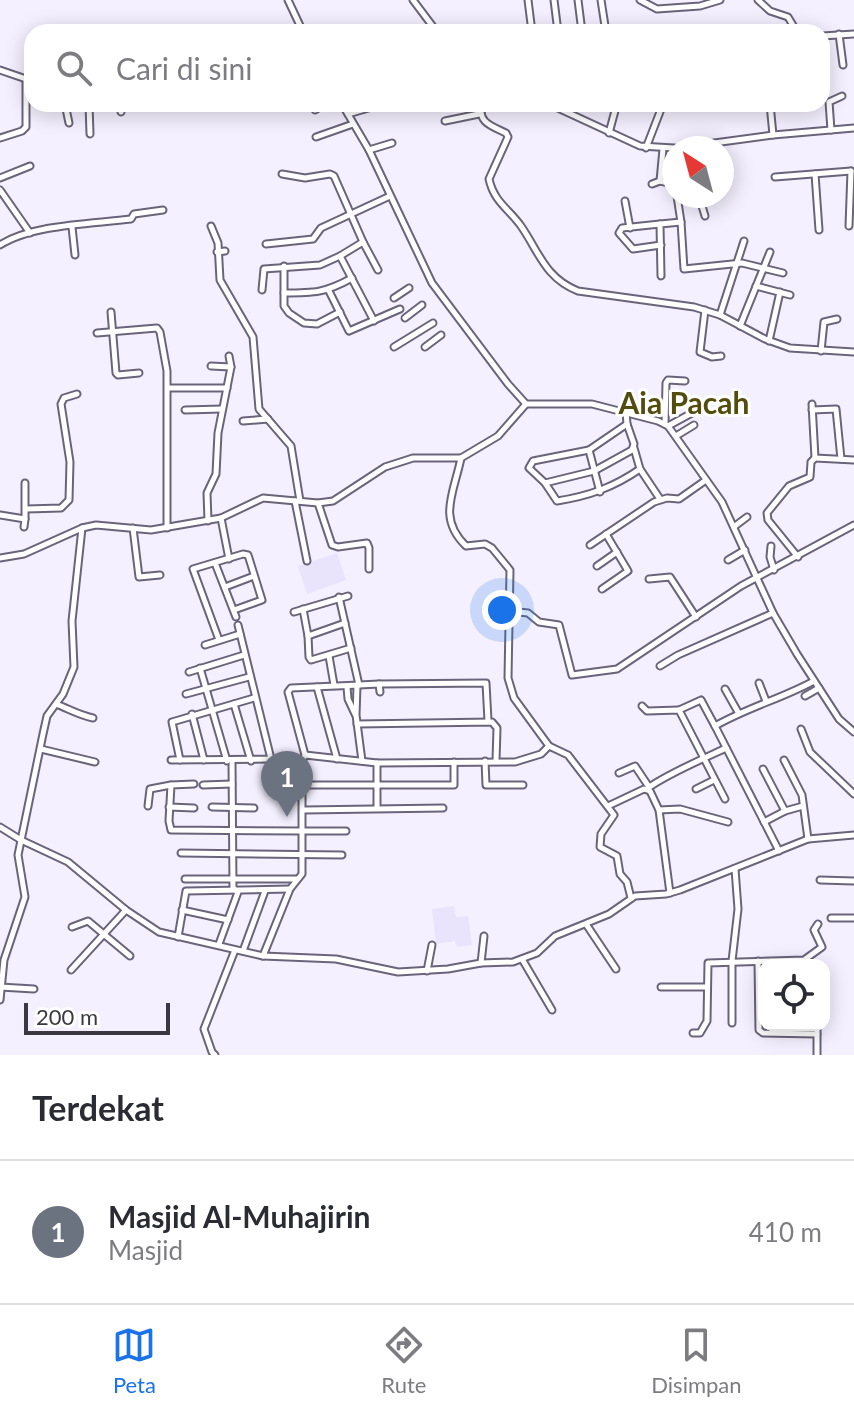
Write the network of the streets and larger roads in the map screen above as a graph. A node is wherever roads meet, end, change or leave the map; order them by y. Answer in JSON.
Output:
{"nodes":[{"id":1,"x":288,"y":0,"type":"edge"},
{"id":2,"x":413,"y":0,"type":"edge"},
{"id":3,"x":528,"y":0,"type":"edge"},
{"id":4,"x":554,"y":0,"type":"edge"},
{"id":5,"x":578,"y":0,"type":"edge"},
{"id":6,"x":601,"y":0,"type":"edge"},
{"id":7,"x":640,"y":0,"type":"edge"},
{"id":8,"x":720,"y":0,"type":"edge"},
{"id":9,"x":758,"y":0,"type":"edge"},
{"id":10,"x":299,"y":24,"type":"edge"},
{"id":11,"x":431,"y":24,"type":"edge"},
{"id":12,"x":531,"y":24,"type":"edge"},
{"id":13,"x":557,"y":24,"type":"edge"},
{"id":14,"x":581,"y":24,"type":"edge"},
{"id":15,"x":605,"y":24,"type":"edge"},
{"id":16,"x":792,"y":24,"type":"edge"},
{"id":17,"x":839,"y":34,"type":"junction"},
{"id":18,"x":854,"y":34,"type":"edge"},
{"id":19,"x":830,"y":35,"type":"edge"},
{"id":20,"x":843,"y":65,"type":"dead end"},
{"id":21,"x":0,"y":70,"type":"edge"},
{"id":22,"x":24,"y":78,"type":"edge"},
{"id":23,"x":842,"y":96,"type":"dead end"},
{"id":24,"x":830,"y":97,"type":"edge"},
{"id":25,"x":27,"y":112,"type":"edge"},
{"id":26,"x":67,"y":112,"type":"edge"},
{"id":27,"x":89,"y":112,"type":"edge"},
{"id":28,"x":355,"y":112,"type":"edge"},
{"id":29,"x":566,"y":112,"type":"edge"},
{"id":30,"x":615,"y":112,"type":"edge"},
{"id":31,"x":660,"y":112,"type":"edge"},
{"id":32,"x":771,"y":112,"type":"edge"},
{"id":33,"x":830,"y":112,"type":"edge"},
{"id":34,"x":348,"y":114,"type":"joint"},
{"id":35,"x":479,"y":114,"type":"joint"},
{"id":36,"x":445,"y":121,"type":"dead end"},
{"id":37,"x":69,"y":123,"type":"dead end"},
{"id":38,"x":353,"y":124,"type":"junction"},
{"id":39,"x":854,"y":128,"type":"edge"},
{"id":40,"x":831,"y":130,"type":"junction"},
{"id":41,"x":609,"y":133,"type":"junction"},
{"id":42,"x":90,"y":134,"type":"dead end"},
{"id":43,"x":773,"y":135,"type":"junction"},
{"id":44,"x":316,"y":137,"type":"dead end"},
{"id":45,"x":0,"y":138,"type":"edge"},
{"id":46,"x":734,"y":140,"type":"edge"},
{"id":47,"x":392,"y":143,"type":"dead end"},
{"id":48,"x":646,"y":148,"type":"junction"},
{"id":49,"x":662,"y":149,"type":"edge"},
{"id":50,"x":369,"y":150,"type":"junction"},
{"id":51,"x":662,"y":160,"type":"edge"},
{"id":52,"x":30,"y":166,"type":"dead end"},
{"id":53,"x":852,"y":171,"type":"edge"},
{"id":54,"x":282,"y":174,"type":"dead end"},
{"id":55,"x":815,"y":174,"type":"junction"},
{"id":56,"x":775,"y":177,"type":"dead end"},
{"id":57,"x":0,"y":178,"type":"edge"},
{"id":58,"x":660,"y":181,"type":"joint"},
{"id":59,"x":652,"y":184,"type":"dead end"},
{"id":60,"x":0,"y":190,"type":"edge"},
{"id":61,"x":390,"y":196,"type":"junction"},
{"id":62,"x":625,"y":201,"type":"dead end"},
{"id":63,"x":679,"y":208,"type":"edge"},
{"id":64,"x":703,"y":208,"type":"edge"},
{"id":65,"x":163,"y":210,"type":"dead end"},
{"id":66,"x":352,"y":216,"type":"junction"},
{"id":67,"x":705,"y":216,"type":"dead end"},
{"id":68,"x":681,"y":222,"type":"junction"},
{"id":69,"x":660,"y":224,"type":"junction"},
{"id":70,"x":211,"y":226,"type":"dead end"},
{"id":71,"x":849,"y":226,"type":"dead end"},
{"id":72,"x":72,"y":227,"type":"junction"},
{"id":73,"x":630,"y":228,"type":"junction"},
{"id":74,"x":819,"y":230,"type":"dead end"},
{"id":75,"x":30,"y":233,"type":"junction"},
{"id":76,"x":744,"y":241,"type":"dead end"},
{"id":77,"x":363,"y":242,"type":"junction"},
{"id":78,"x":266,"y":244,"type":"dead end"},
{"id":79,"x":0,"y":245,"type":"edge"},
{"id":80,"x":661,"y":245,"type":"junction"},
{"id":81,"x":225,"y":251,"type":"dead end"},
{"id":82,"x":217,"y":252,"type":"junction"},
{"id":83,"x":770,"y":252,"type":"dead end"},
{"id":84,"x":75,"y":255,"type":"dead end"},
{"id":85,"x":340,"y":256,"type":"junction"},
{"id":86,"x":737,"y":264,"type":"junction"},
{"id":87,"x":284,"y":266,"type":"junction"},
{"id":88,"x":763,"y":268,"type":"junction"},
{"id":89,"x":378,"y":270,"type":"dead end"},
{"id":90,"x":783,"y":273,"type":"dead end"},
{"id":91,"x":661,"y":276,"type":"dead end"},
{"id":92,"x":352,"y":278,"type":"junction"},
{"id":93,"x":756,"y":286,"type":"junction"},
{"id":94,"x":409,"y":288,"type":"dead end"},
{"id":95,"x":262,"y":290,"type":"dead end"},
{"id":96,"x":329,"y":291,"type":"junction"},
{"id":97,"x":780,"y":292,"type":"junction"},
{"id":98,"x":284,"y":293,"type":"junction"},
{"id":99,"x":790,"y":295,"type":"dead end"},
{"id":100,"x":394,"y":298,"type":"dead end"},
{"id":101,"x":422,"y":305,"type":"dead end"},
{"id":102,"x":400,"y":309,"type":"dead end"},
{"id":103,"x":705,"y":310,"type":"junction"},
{"id":104,"x":111,"y":312,"type":"dead end"},
{"id":105,"x":340,"y":312,"type":"junction"},
{"id":106,"x":720,"y":315,"type":"junction"},
{"id":107,"x":405,"y":318,"type":"dead end"},
{"id":108,"x":837,"y":319,"type":"dead end"},
{"id":109,"x":374,"y":321,"type":"junction"},
{"id":110,"x":433,"y":323,"type":"dead end"},
{"id":111,"x":740,"y":326,"type":"junction"},
{"id":112,"x":112,"y":332,"type":"junction"},
{"id":113,"x":97,"y":333,"type":"dead end"},
{"id":114,"x":441,"y":335,"type":"dead end"},
{"id":115,"x":769,"y":341,"type":"junction"},
{"id":116,"x":394,"y":347,"type":"dead end"},
{"id":117,"x":425,"y":347,"type":"dead end"},
{"id":118,"x":821,"y":351,"type":"junction"},
{"id":119,"x":854,"y":352,"type":"edge"},
{"id":120,"x":229,"y":356,"type":"dead end"},
{"id":121,"x":721,"y":356,"type":"dead end"},
{"id":122,"x":211,"y":366,"type":"dead end"},
{"id":123,"x":231,"y":367,"type":"junction"},
{"id":124,"x":139,"y":373,"type":"dead end"},
{"id":125,"x":685,"y":381,"type":"dead end"},
{"id":126,"x":168,"y":388,"type":"junction"},
{"id":127,"x":227,"y":388,"type":"junction"},
{"id":128,"x":77,"y":394,"type":"dead end"},
{"id":129,"x":526,"y":404,"type":"junction"},
{"id":130,"x":703,"y":407,"type":"dead end"},
{"id":131,"x":222,"y":409,"type":"junction"},
{"id":132,"x":185,"y":410,"type":"dead end"},
{"id":133,"x":626,"y":412,"type":"junction"},
{"id":134,"x":269,"y":419,"type":"junction"},
{"id":135,"x":243,"y":421,"type":"dead end"},
{"id":136,"x":627,"y":424,"type":"junction"},
{"id":137,"x":667,"y":425,"type":"junction"},
{"id":138,"x":694,"y":425,"type":"dead end"},
{"id":139,"x":676,"y":436,"type":"junction"},
{"id":140,"x":634,"y":448,"type":"junction"},
{"id":141,"x":589,"y":450,"type":"junction"},
{"id":142,"x":461,"y":458,"type":"junction"},
{"id":143,"x":815,"y":458,"type":"junction"},
{"id":144,"x":841,"y":459,"type":"junction"},
{"id":145,"x":854,"y":460,"type":"edge"},
{"id":146,"x":640,"y":469,"type":"junction"},
{"id":147,"x":594,"y":471,"type":"junction"},
{"id":148,"x":706,"y":480,"type":"junction"},
{"id":149,"x":25,"y":483,"type":"dead end"},
{"id":150,"x":545,"y":483,"type":"junction"},
{"id":151,"x":600,"y":492,"type":"junction"},
{"id":152,"x":660,"y":499,"type":"junction"},
{"id":153,"x":297,"y":501,"type":"junction"},
{"id":154,"x":318,"y":503,"type":"junction"},
{"id":155,"x":26,"y":509,"type":"junction"},
{"id":156,"x":0,"y":515,"type":"edge"},
{"id":157,"x":747,"y":517,"type":"dead end"},
{"id":158,"x":221,"y":518,"type":"junction"},
{"id":159,"x":25,"y":519,"type":"junction"},
{"id":160,"x":208,"y":521,"type":"junction"},
{"id":161,"x":854,"y":525,"type":"edge"},
{"id":162,"x":735,"y":526,"type":"junction"},
{"id":163,"x":24,"y":527,"type":"dead end"},
{"id":164,"x":82,"y":528,"type":"junction"},
{"id":165,"x":133,"y":528,"type":"junction"},
{"id":166,"x":167,"y":528,"type":"junction"},
{"id":167,"x":606,"y":534,"type":"junction"},
{"id":168,"x":590,"y":545,"type":"dead end"},
{"id":169,"x":771,"y":546,"type":"dead end"},
{"id":170,"x":745,"y":550,"type":"junction"},
{"id":171,"x":617,"y":552,"type":"junction"},
{"id":172,"x":798,"y":557,"type":"junction"},
{"id":173,"x":0,"y":558,"type":"edge"},
{"id":174,"x":229,"y":559,"type":"junction"},
{"id":175,"x":728,"y":560,"type":"dead end"},
{"id":176,"x":307,"y":561,"type":"dead end"},
{"id":177,"x":215,"y":563,"type":"junction"},
{"id":178,"x":597,"y":566,"type":"dead end"},
{"id":179,"x":369,"y":569,"type":"dead end"},
{"id":180,"x":774,"y":570,"type":"junction"},
{"id":181,"x":160,"y":575,"type":"dead end"},
{"id":182,"x":254,"y":576,"type":"junction"},
{"id":183,"x":757,"y":578,"type":"junction"},
{"id":184,"x":649,"y":579,"type":"dead end"},
{"id":185,"x":225,"y":587,"type":"junction"},
{"id":186,"x":602,"y":589,"type":"dead end"},
{"id":187,"x":348,"y":596,"type":"dead end"},
{"id":188,"x":339,"y":597,"type":"junction"},
{"id":189,"x":303,"y":609,"type":"junction"},
{"id":190,"x":509,"y":611,"type":"junction"},
{"id":191,"x":294,"y":612,"type":"dead end"},
{"id":192,"x":773,"y":613,"type":"junction"},
{"id":193,"x":696,"y":617,"type":"junction"},
{"id":194,"x":345,"y":623,"type":"junction"},
{"id":195,"x":238,"y":625,"type":"dead end"},
{"id":196,"x":240,"y":634,"type":"junction"},
{"id":197,"x":308,"y":636,"type":"junction"},
{"id":198,"x":219,"y":640,"type":"junction"},
{"id":199,"x":205,"y":645,"type":"dead end"},
{"id":200,"x":352,"y":648,"type":"junction"},
{"id":201,"x":244,"y":655,"type":"junction"},
{"id":202,"x":329,"y":656,"type":"junction"},
{"id":203,"x":660,"y":666,"type":"dead end"},
{"id":204,"x":200,"y":668,"type":"junction"},
{"id":205,"x":189,"y":672,"type":"dead end"},
{"id":206,"x":249,"y":677,"type":"junction"},
{"id":207,"x":814,"y":681,"type":"junction"},
{"id":208,"x":759,"y":683,"type":"dead end"},
{"id":209,"x":379,"y":684,"type":"junction"},
{"id":210,"x":334,"y":685,"type":"junction"},
{"id":211,"x":358,"y":686,"type":"junction"},
{"id":212,"x":317,"y":687,"type":"junction"},
{"id":213,"x":347,"y":687,"type":"junction"},
{"id":214,"x":206,"y":688,"type":"junction"},
{"id":215,"x":819,"y":688,"type":"junction"},
{"id":216,"x":725,"y":689,"type":"dead end"},
{"id":217,"x":380,"y":692,"type":"dead end"},
{"id":218,"x":186,"y":694,"type":"dead end"},
{"id":219,"x":805,"y":696,"type":"dead end"},
{"id":220,"x":254,"y":698,"type":"junction"},
{"id":221,"x":766,"y":701,"type":"junction"},
{"id":222,"x":56,"y":704,"type":"junction"},
{"id":223,"x":234,"y":704,"type":"junction"},
{"id":224,"x":642,"y":706,"type":"dead end"},
{"id":225,"x":212,"y":709,"type":"junction"},
{"id":226,"x":679,"y":710,"type":"junction"},
{"id":227,"x":738,"y":712,"type":"junction"},
{"id":228,"x":192,"y":714,"type":"junction"},
{"id":229,"x":356,"y":715,"type":"junction"},
{"id":230,"x":93,"y":718,"type":"dead end"},
{"id":231,"x":488,"y":721,"type":"junction"},
{"id":232,"x":357,"y":724,"type":"junction"},
{"id":233,"x":715,"y":726,"type":"junction"},
{"id":234,"x":801,"y":729,"type":"dead end"},
{"id":235,"x":854,"y":732,"type":"edge"},
{"id":236,"x":549,"y":746,"type":"junction"},
{"id":237,"x":726,"y":748,"type":"junction"},
{"id":238,"x":41,"y":749,"type":"junction"},
{"id":239,"x":305,"y":755,"type":"junction"},
{"id":240,"x":703,"y":759,"type":"junction"},
{"id":241,"x":171,"y":760,"type":"dead end"},
{"id":242,"x":180,"y":760,"type":"junction"},
{"id":243,"x":204,"y":760,"type":"junction"},
{"id":244,"x":337,"y":760,"type":"junction"},
{"id":245,"x":784,"y":760,"type":"dead end"},
{"id":246,"x":230,"y":761,"type":"junction"},
{"id":247,"x":251,"y":761,"type":"junction"},
{"id":248,"x":362,"y":761,"type":"junction"},
{"id":249,"x":485,"y":761,"type":"junction"},
{"id":250,"x":496,"y":761,"type":"junction"},
{"id":251,"x":95,"y":762,"type":"dead end"},
{"id":252,"x":454,"y":762,"type":"junction"},
{"id":253,"x":377,"y":763,"type":"junction"},
{"id":254,"x":763,"y":769,"type":"dead end"},
{"id":255,"x":619,"y":773,"type":"dead end"},
{"id":256,"x":714,"y":780,"type":"junction"},
{"id":257,"x":194,"y":784,"type":"dead end"},
{"id":258,"x":232,"y":784,"type":"junction"},
{"id":259,"x":171,"y":785,"type":"junction"},
{"id":260,"x":203,"y":785,"type":"dead end"},
{"id":261,"x":303,"y":785,"type":"junction"},
{"id":262,"x":523,"y":785,"type":"dead end"},
{"id":263,"x":376,"y":786,"type":"junction"},
{"id":264,"x":648,"y":788,"type":"junction"},
{"id":265,"x":696,"y":789,"type":"dead end"},
{"id":266,"x":854,"y":794,"type":"edge"},
{"id":267,"x":725,"y":799,"type":"dead end"},
{"id":268,"x":148,"y":806,"type":"dead end"},
{"id":269,"x":607,"y":806,"type":"junction"},
{"id":270,"x":803,"y":806,"type":"junction"},
{"id":271,"x":169,"y":807,"type":"junction"},
{"id":272,"x":212,"y":807,"type":"dead end"},
{"id":273,"x":194,"y":808,"type":"dead end"},
{"id":274,"x":232,"y":808,"type":"junction"},
{"id":275,"x":254,"y":808,"type":"dead end"},
{"id":276,"x":377,"y":808,"type":"junction"},
{"id":277,"x":443,"y":808,"type":"dead end"},
{"id":278,"x":304,"y":810,"type":"junction"},
{"id":279,"x":659,"y":810,"type":"junction"},
{"id":280,"x":785,"y":811,"type":"junction"},
{"id":281,"x":728,"y":822,"type":"dead end"},
{"id":282,"x":764,"y":822,"type":"junction"},
{"id":283,"x":0,"y":827,"type":"edge"},
{"id":284,"x":233,"y":831,"type":"junction"},
{"id":285,"x":302,"y":831,"type":"junction"},
{"id":286,"x":346,"y":831,"type":"dead end"},
{"id":287,"x":854,"y":835,"type":"edge"},
{"id":288,"x":808,"y":839,"type":"junction"},
{"id":289,"x":21,"y":840,"type":"junction"},
{"id":290,"x":779,"y":851,"type":"junction"},
{"id":291,"x":181,"y":853,"type":"dead end"},
{"id":292,"x":232,"y":853,"type":"junction"},
{"id":293,"x":302,"y":855,"type":"junction"},
{"id":294,"x":342,"y":855,"type":"dead end"},
{"id":295,"x":735,"y":869,"type":"junction"},
{"id":296,"x":233,"y":878,"type":"junction"},
{"id":297,"x":185,"y":879,"type":"dead end"},
{"id":298,"x":297,"y":879,"type":"junction"},
{"id":299,"x":820,"y":880,"type":"dead end"},
{"id":300,"x":854,"y":881,"type":"edge"},
{"id":301,"x":290,"y":889,"type":"junction"},
{"id":302,"x":265,"y":891,"type":"junction"},
{"id":303,"x":238,"y":892,"type":"junction"},
{"id":304,"x":670,"y":893,"type":"junction"},
{"id":305,"x":631,"y":898,"type":"junction"},
{"id":306,"x":126,"y":910,"type":"junction"},
{"id":307,"x":182,"y":910,"type":"junction"},
{"id":308,"x":831,"y":918,"type":"dead end"},
{"id":309,"x":854,"y":918,"type":"edge"},
{"id":310,"x":228,"y":920,"type":"junction"},
{"id":311,"x":586,"y":924,"type":"junction"},
{"id":312,"x":818,"y":924,"type":"dead end"},
{"id":313,"x":72,"y":927,"type":"dead end"},
{"id":314,"x":104,"y":933,"type":"junction"},
{"id":315,"x":484,"y":936,"type":"dead end"},
{"id":316,"x":178,"y":937,"type":"junction"},
{"id":317,"x":219,"y":944,"type":"junction"},
{"id":318,"x":432,"y":945,"type":"dead end"},
{"id":319,"x":239,"y":951,"type":"junction"},
{"id":320,"x":130,"y":956,"type":"dead end"},
{"id":321,"x":263,"y":956,"type":"junction"},
{"id":322,"x":522,"y":959,"type":"junction"},
{"id":323,"x":807,"y":959,"type":"edge"},
{"id":324,"x":732,"y":961,"type":"junction"},
{"id":325,"x":758,"y":961,"type":"edge"},
{"id":326,"x":700,"y":962,"type":"dead end"},
{"id":327,"x":481,"y":963,"type":"junction"},
{"id":328,"x":708,"y":963,"type":"junction"},
{"id":329,"x":616,"y":969,"type":"dead end"},
{"id":330,"x":71,"y":970,"type":"dead end"},
{"id":331,"x":427,"y":971,"type":"junction"},
{"id":332,"x":1,"y":987,"type":"edge"},
{"id":333,"x":661,"y":987,"type":"dead end"},
{"id":334,"x":707,"y":987,"type":"junction"},
{"id":335,"x":34,"y":989,"type":"dead end"},
{"id":336,"x":0,"y":1000,"type":"edge"},
{"id":337,"x":552,"y":1010,"type":"dead end"},
{"id":338,"x":732,"y":1023,"type":"dead end"},
{"id":339,"x":761,"y":1031,"type":"edge"},
{"id":340,"x":693,"y":1033,"type":"dead end"},
{"id":341,"x":817,"y":1034,"type":"joint"},
{"id":342,"x":215,"y":1055,"type":"edge"},
{"id":343,"x":817,"y":1055,"type":"edge"}],
"edges":[{"from":1,"to":10,"type":"street"},
{"from":2,"to":11,"type":"street"},
{"from":3,"to":12,"type":"street"},
{"from":4,"to":13,"type":"street"},
{"from":5,"to":14,"type":"street"},
{"from":6,"to":15,"type":"street"},
{"from":7,"to":8,"type":"street"},
{"from":9,"to":16,"type":"street"},
{"from":17,"to":18,"type":"street"},
{"from":17,"to":19,"type":"street"},
{"from":17,"to":20,"type":"street"},
{"from":21,"to":22,"type":"street"},
{"from":23,"to":24,"type":"street"},
{"from":25,"to":45,"type":"street"},
{"from":26,"to":37,"type":"street"},
{"from":27,"to":42,"type":"street"},
{"from":28,"to":34,"type":"street"},
{"from":29,"to":41,"type":"street"},
{"from":30,"to":41,"type":"street"},
{"from":31,"to":48,"type":"street"},
{"from":32,"to":43,"type":"street"},
{"from":33,"to":40,"type":"street"},
{"from":34,"to":38,"type":"street"},
{"from":35,"to":36,"type":"street"},
{"from":35,"to":103,"type":"street"},
{"from":38,"to":44,"type":"street"},
{"from":38,"to":50,"type":"street"},
{"from":39,"to":40,"type":"street"},
{"from":40,"to":43,"type":"street"},
{"from":41,"to":48,"type":"street"},
{"from":43,"to":46,"type":"street"},
{"from":47,"to":50,"type":"street"},
{"from":48,"to":49,"type":"street"},
{"from":50,"to":61,"type":"street"},
{"from":51,"to":58,"type":"street"},
{"from":52,"to":57,"type":"street"},
{"from":53,"to":55,"type":"street"},
{"from":53,"to":71,"type":"street"},
{"from":54,"to":66,"type":"street"},
{"from":55,"to":56,"type":"street"},
{"from":55,"to":74,"type":"street"},
{"from":58,"to":59,"type":"street"},
{"from":60,"to":75,"type":"street"},
{"from":61,"to":66,"type":"street"},
{"from":61,"to":129,"type":"street"},
{"from":62,"to":73,"type":"street"},
{"from":63,"to":68,"type":"street"},
{"from":64,"to":67,"type":"street"},
{"from":65,"to":72,"type":"street"},
{"from":66,"to":77,"type":"street"},
{"from":66,"to":78,"type":"street"},
{"from":68,"to":69,"type":"street"},
{"from":68,"to":86,"type":"street"},
{"from":69,"to":73,"type":"street"},
{"from":69,"to":80,"type":"street"},
{"from":70,"to":82,"type":"street"},
{"from":72,"to":75,"type":"street"},
{"from":72,"to":84,"type":"street"},
{"from":73,"to":80,"type":"street"},
{"from":75,"to":79,"type":"street"},
{"from":76,"to":86,"type":"street"},
{"from":77,"to":85,"type":"street"},
{"from":77,"to":89,"type":"street"},
{"from":80,"to":91,"type":"street"},
{"from":81,"to":82,"type":"street"},
{"from":82,"to":134,"type":"street"},
{"from":83,"to":88,"type":"street"},
{"from":85,"to":87,"type":"street"},
{"from":85,"to":92,"type":"street"},
{"from":86,"to":88,"type":"street"},
{"from":86,"to":106,"type":"street"},
{"from":87,"to":95,"type":"street"},
{"from":87,"to":98,"type":"street"},
{"from":88,"to":90,"type":"street"},
{"from":88,"to":93,"type":"street"},
{"from":92,"to":96,"type":"street"},
{"from":92,"to":109,"type":"street"},
{"from":93,"to":97,"type":"street"},
{"from":93,"to":111,"type":"street"},
{"from":94,"to":100,"type":"street"},
{"from":96,"to":98,"type":"street"},
{"from":96,"to":105,"type":"street"},
{"from":97,"to":99,"type":"street"},
{"from":97,"to":115,"type":"street"},
{"from":98,"to":105,"type":"street"},
{"from":101,"to":107,"type":"street"},
{"from":102,"to":109,"type":"street"},
{"from":103,"to":106,"type":"street"},
{"from":103,"to":121,"type":"street"},
{"from":104,"to":112,"type":"street"},
{"from":105,"to":109,"type":"street"},
{"from":106,"to":111,"type":"street"},
{"from":108,"to":118,"type":"street"},
{"from":110,"to":116,"type":"street"},
{"from":111,"to":115,"type":"street"},
{"from":112,"to":113,"type":"street"},
{"from":112,"to":124,"type":"street"},
{"from":112,"to":126,"type":"street"},
{"from":114,"to":117,"type":"street"},
{"from":115,"to":118,"type":"street"},
{"from":118,"to":119,"type":"street"},
{"from":120,"to":123,"type":"street"},
{"from":122,"to":123,"type":"street"},
{"from":123,"to":127,"type":"street"},
{"from":125,"to":137,"type":"street"},
{"from":126,"to":127,"type":"street"},
{"from":126,"to":166,"type":"street"},
{"from":127,"to":131,"type":"street"},
{"from":128,"to":155,"type":"street"},
{"from":129,"to":133,"type":"street"},
{"from":129,"to":142,"type":"street"},
{"from":130,"to":137,"type":"street"},
{"from":131,"to":132,"type":"street"},
{"from":131,"to":160,"type":"street"},
{"from":133,"to":136,"type":"street"},
{"from":133,"to":137,"type":"street"},
{"from":134,"to":135,"type":"street"},
{"from":134,"to":153,"type":"street"},
{"from":136,"to":140,"type":"street"},
{"from":136,"to":141,"type":"street"},
{"from":137,"to":139,"type":"street"},
{"from":138,"to":139,"type":"street"},
{"from":139,"to":148,"type":"street"},
{"from":140,"to":146,"type":"street"},
{"from":140,"to":147,"type":"street"},
{"from":141,"to":147,"type":"street"},
{"from":141,"to":150,"type":"street"},
{"from":142,"to":154,"type":"street"},
{"from":142,"to":190,"type":"street"},
{"from":143,"to":144,"type":"street"},
{"from":143,"to":144,"type":"street"},
{"from":143,"to":172,"type":"street"},
{"from":144,"to":145,"type":"street"},
{"from":146,"to":151,"type":"street"},
{"from":146,"to":152,"type":"street"},
{"from":147,"to":150,"type":"street"},
{"from":147,"to":151,"type":"street"},
{"from":148,"to":152,"type":"street"},
{"from":148,"to":162,"type":"street"},
{"from":149,"to":155,"type":"street"},
{"from":150,"to":151,"type":"street"},
{"from":152,"to":167,"type":"street"},
{"from":153,"to":154,"type":"street"},
{"from":153,"to":158,"type":"street"},
{"from":153,"to":176,"type":"street"},
{"from":154,"to":179,"type":"street"},
{"from":155,"to":159,"type":"street"},
{"from":156,"to":159,"type":"street"},
{"from":157,"to":162,"type":"street"},
{"from":158,"to":160,"type":"street"},
{"from":158,"to":174,"type":"street"},
{"from":159,"to":163,"type":"street"},
{"from":160,"to":166,"type":"street"},
{"from":161,"to":172,"type":"street"},
{"from":162,"to":170,"type":"street"},
{"from":164,"to":165,"type":"street"},
{"from":164,"to":173,"type":"street"},
{"from":164,"to":222,"type":"street"},
{"from":165,"to":166,"type":"street"},
{"from":165,"to":181,"type":"street"},
{"from":167,"to":168,"type":"street"},
{"from":167,"to":171,"type":"street"},
{"from":169,"to":180,"type":"street"},
{"from":170,"to":175,"type":"street"},
{"from":170,"to":183,"type":"street"},
{"from":171,"to":178,"type":"street"},
{"from":171,"to":186,"type":"street"},
{"from":172,"to":180,"type":"street"},
{"from":174,"to":177,"type":"street"},
{"from":174,"to":182,"type":"street"},
{"from":177,"to":185,"type":"street"},
{"from":177,"to":198,"type":"street"},
{"from":180,"to":183,"type":"street"},
{"from":182,"to":185,"type":"street"},
{"from":182,"to":185,"type":"street"},
{"from":183,"to":192,"type":"street"},
{"from":183,"to":193,"type":"street"},
{"from":184,"to":193,"type":"street"},
{"from":187,"to":188,"type":"street"},
{"from":188,"to":189,"type":"street"},
{"from":188,"to":194,"type":"street"},
{"from":189,"to":191,"type":"street"},
{"from":189,"to":197,"type":"street"},
{"from":190,"to":193,"type":"street"},
{"from":190,"to":236,"type":"street"},
{"from":192,"to":203,"type":"street"},
{"from":192,"to":207,"type":"street"},
{"from":194,"to":197,"type":"street"},
{"from":194,"to":200,"type":"street"},
{"from":195,"to":196,"type":"street"},
{"from":196,"to":198,"type":"street"},
{"from":196,"to":201,"type":"street"},
{"from":197,"to":202,"type":"street"},
{"from":198,"to":199,"type":"street"},
{"from":200,"to":202,"type":"street"},
{"from":200,"to":211,"type":"street"},
{"from":201,"to":204,"type":"street"},
{"from":201,"to":206,"type":"street"},
{"from":202,"to":210,"type":"street"},
{"from":204,"to":205,"type":"street"},
{"from":204,"to":214,"type":"street"},
{"from":206,"to":214,"type":"street"},
{"from":206,"to":220,"type":"street"},
{"from":207,"to":215,"type":"street"},
{"from":207,"to":221,"type":"street"},
{"from":208,"to":221,"type":"street"},
{"from":209,"to":211,"type":"street"},
{"from":209,"to":217,"type":"street"},
{"from":209,"to":231,"type":"street"},
{"from":210,"to":212,"type":"street"},
{"from":210,"to":213,"type":"street"},
{"from":211,"to":213,"type":"street"},
{"from":211,"to":229,"type":"street"},
{"from":212,"to":239,"type":"street"},
{"from":212,"to":244,"type":"street"},
{"from":213,"to":229,"type":"street"},
{"from":214,"to":218,"type":"street"},
{"from":214,"to":225,"type":"street"},
{"from":215,"to":219,"type":"street"},
{"from":215,"to":235,"type":"street"},
{"from":216,"to":227,"type":"street"},
{"from":220,"to":223,"type":"street"},
{"from":220,"to":247,"type":"street"},
{"from":221,"to":227,"type":"street"},
{"from":222,"to":230,"type":"street"},
{"from":222,"to":238,"type":"street"},
{"from":223,"to":225,"type":"street"},
{"from":223,"to":247,"type":"street"},
{"from":224,"to":226,"type":"street"},
{"from":225,"to":228,"type":"street"},
{"from":225,"to":246,"type":"street"},
{"from":226,"to":233,"type":"street"},
{"from":226,"to":240,"type":"street"},
{"from":227,"to":233,"type":"street"},
{"from":228,"to":242,"type":"street"},
{"from":228,"to":243,"type":"street"},
{"from":229,"to":232,"type":"street"},
{"from":231,"to":232,"type":"street"},
{"from":231,"to":250,"type":"street"},
{"from":232,"to":248,"type":"street"},
{"from":233,"to":237,"type":"street"},
{"from":234,"to":266,"type":"street"},
{"from":236,"to":250,"type":"street"},
{"from":236,"to":269,"type":"street"},
{"from":237,"to":240,"type":"street"},
{"from":237,"to":282,"type":"street"},
{"from":238,"to":251,"type":"street"},
{"from":238,"to":289,"type":"street"},
{"from":239,"to":244,"type":"street"},
{"from":239,"to":261,"type":"street"},
{"from":240,"to":256,"type":"street"},
{"from":240,"to":264,"type":"street"},
{"from":241,"to":242,"type":"street"},
{"from":242,"to":243,"type":"street"},
{"from":243,"to":246,"type":"street"},
{"from":244,"to":248,"type":"street"},
{"from":245,"to":270,"type":"street"},
{"from":246,"to":247,"type":"street"},
{"from":246,"to":258,"type":"street"},
{"from":248,"to":253,"type":"street"},
{"from":249,"to":250,"type":"street"},
{"from":249,"to":252,"type":"street"},
{"from":249,"to":262,"type":"street"},
{"from":252,"to":253,"type":"street"},
{"from":252,"to":263,"type":"street"},
{"from":253,"to":263,"type":"street"},
{"from":254,"to":280,"type":"street"},
{"from":255,"to":264,"type":"street"},
{"from":256,"to":265,"type":"street"},
{"from":256,"to":267,"type":"street"},
{"from":257,"to":259,"type":"street"},
{"from":258,"to":260,"type":"street"},
{"from":258,"to":274,"type":"street"},
{"from":259,"to":268,"type":"street"},
{"from":259,"to":271,"type":"street"},
{"from":261,"to":263,"type":"street"},
{"from":261,"to":278,"type":"street"},
{"from":263,"to":276,"type":"street"},
{"from":264,"to":269,"type":"street"},
{"from":264,"to":279,"type":"street"},
{"from":269,"to":305,"type":"street"},
{"from":270,"to":280,"type":"street"},
{"from":270,"to":288,"type":"street"},
{"from":271,"to":273,"type":"street"},
{"from":271,"to":284,"type":"street"},
{"from":272,"to":274,"type":"street"},
{"from":274,"to":275,"type":"street"},
{"from":274,"to":284,"type":"street"},
{"from":276,"to":277,"type":"street"},
{"from":276,"to":278,"type":"street"},
{"from":278,"to":285,"type":"street"},
{"from":279,"to":281,"type":"street"},
{"from":279,"to":304,"type":"street"},
{"from":280,"to":282,"type":"street"},
{"from":282,"to":290,"type":"street"},
{"from":283,"to":289,"type":"street"},
{"from":284,"to":285,"type":"street"},
{"from":284,"to":292,"type":"street"},
{"from":285,"to":286,"type":"street"},
{"from":285,"to":293,"type":"street"},
{"from":287,"to":288,"type":"street"},
{"from":288,"to":290,"type":"street"},
{"from":289,"to":306,"type":"street"},
{"from":289,"to":332,"type":"street"},
{"from":290,"to":295,"type":"street"},
{"from":291,"to":292,"type":"street"},
{"from":292,"to":293,"type":"street"},
{"from":292,"to":296,"type":"street"},
{"from":293,"to":294,"type":"street"},
{"from":293,"to":298,"type":"street"},
{"from":295,"to":304,"type":"street"},
{"from":295,"to":324,"type":"street"},
{"from":296,"to":297,"type":"street"},
{"from":296,"to":298,"type":"street"},
{"from":296,"to":303,"type":"street"},
{"from":298,"to":301,"type":"street"},
{"from":299,"to":300,"type":"street"},
{"from":301,"to":302,"type":"street"},
{"from":301,"to":321,"type":"street"},
{"from":302,"to":303,"type":"street"},
{"from":302,"to":319,"type":"street"},
{"from":303,"to":307,"type":"street"},
{"from":303,"to":310,"type":"street"},
{"from":304,"to":305,"type":"street"},
{"from":305,"to":311,"type":"street"},
{"from":306,"to":314,"type":"street"},
{"from":306,"to":316,"type":"street"},
{"from":307,"to":310,"type":"street"},
{"from":307,"to":316,"type":"street"},
{"from":308,"to":309,"type":"street"},
{"from":310,"to":317,"type":"street"},
{"from":311,"to":322,"type":"street"},
{"from":311,"to":329,"type":"street"},
{"from":312,"to":323,"type":"street"},
{"from":313,"to":314,"type":"street"},
{"from":314,"to":320,"type":"street"},
{"from":314,"to":330,"type":"street"},
{"from":315,"to":327,"type":"street"},
{"from":316,"to":317,"type":"street"},
{"from":317,"to":319,"type":"street"},
{"from":318,"to":331,"type":"street"},
{"from":319,"to":321,"type":"street"},
{"from":319,"to":342,"type":"street"},
{"from":321,"to":331,"type":"street"},
{"from":322,"to":327,"type":"street"},
{"from":322,"to":337,"type":"street"},
{"from":324,"to":325,"type":"street"},
{"from":324,"to":328,"type":"street"},
{"from":324,"to":338,"type":"street"},
{"from":326,"to":328,"type":"street"},
{"from":327,"to":331,"type":"street"},
{"from":328,"to":334,"type":"street"},
{"from":332,"to":335,"type":"street"},
{"from":332,"to":336,"type":"street"},
{"from":333,"to":334,"type":"street"},
{"from":334,"to":340,"type":"street"},
{"from":339,"to":341,"type":"street"},
{"from":341,"to":343,"type":"street"}]}
